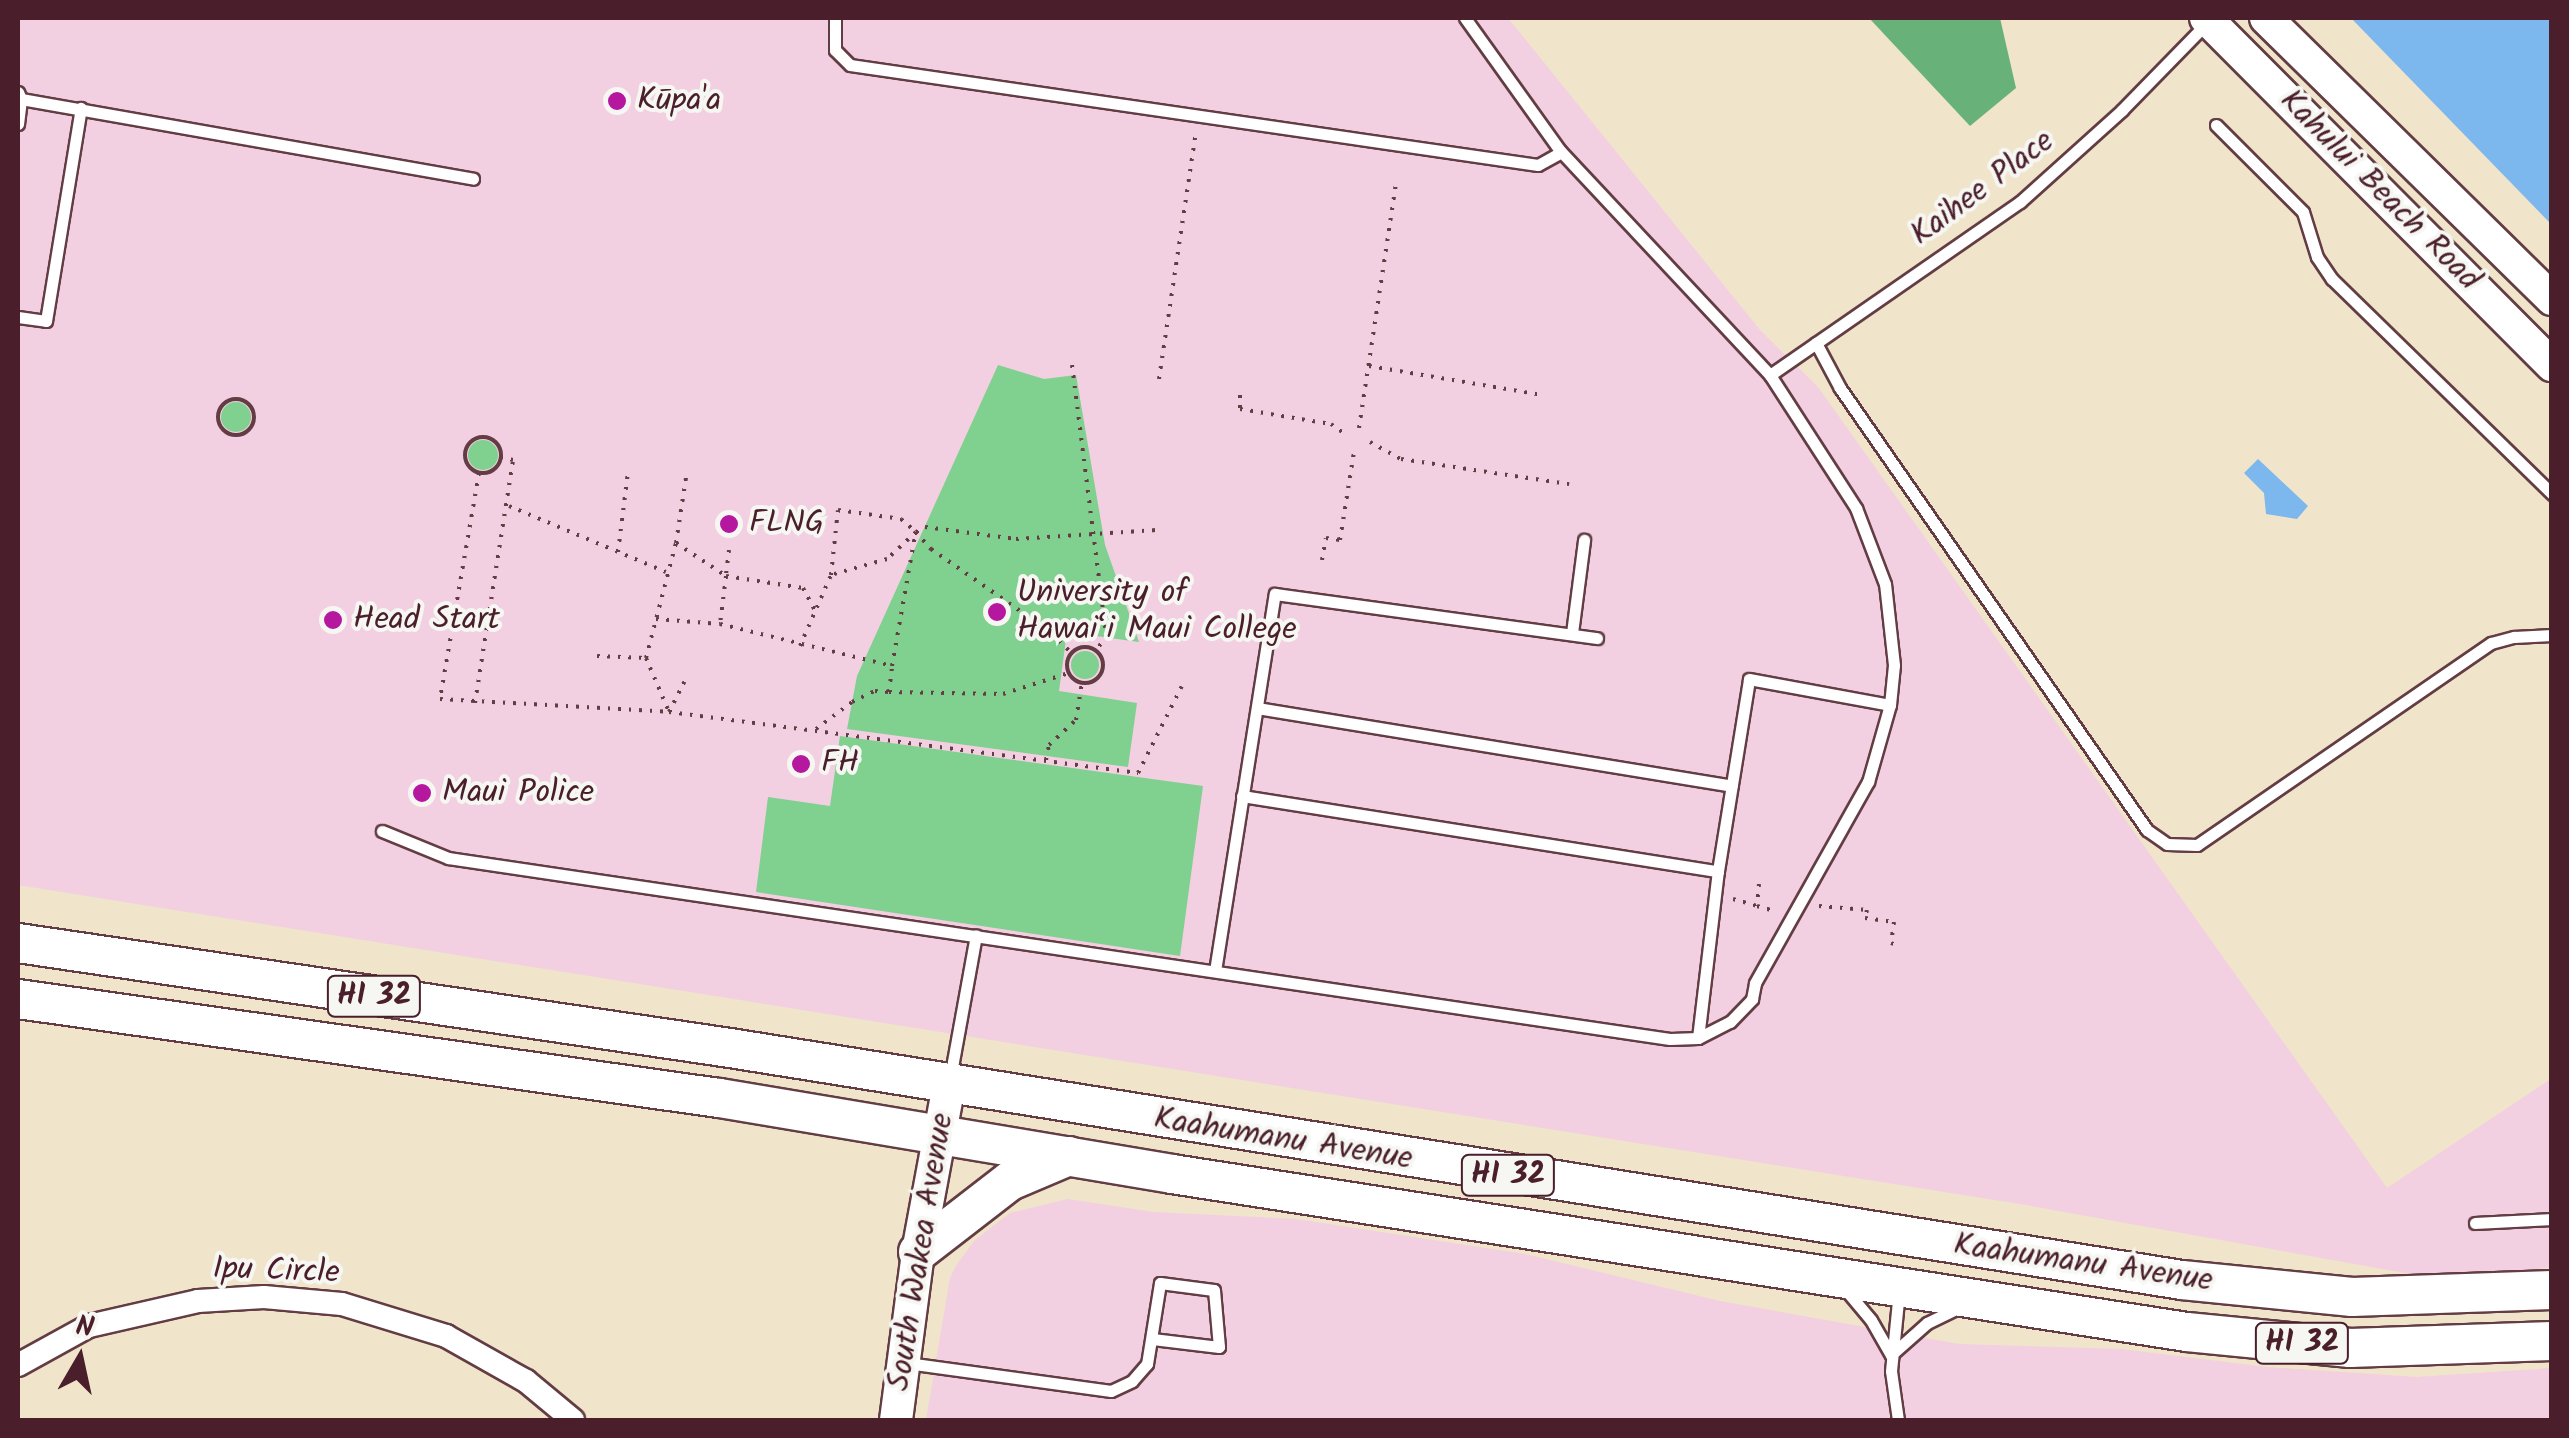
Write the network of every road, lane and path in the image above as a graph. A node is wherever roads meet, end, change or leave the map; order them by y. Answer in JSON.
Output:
{"nodes":[{"id":1,"x":835,"y":18,"type":"edge"},
{"id":2,"x":1465,"y":18,"type":"edge"},
{"id":3,"x":2209,"y":18,"type":"edge"},
{"id":4,"x":2266,"y":18,"type":"edge"},
{"id":5,"x":19,"y":96,"type":"edge"},
{"id":6,"x":81,"y":108,"type":"junction"},
{"id":7,"x":1198,"y":116,"type":"junction"},
{"id":8,"x":18,"y":124,"type":"edge"},
{"id":9,"x":2216,"y":125,"type":"dead end"},
{"id":10,"x":1561,"y":152,"type":"junction"},
{"id":11,"x":474,"y":180,"type":"dead end"},
{"id":12,"x":1396,"y":182,"type":"dead end"},
{"id":13,"x":2552,"y":299,"type":"edge"},
{"id":14,"x":18,"y":317,"type":"edge"},
{"id":15,"x":1816,"y":343,"type":"junction"},
{"id":16,"x":1072,"y":365,"type":"dead end"},
{"id":17,"x":2552,"y":365,"type":"edge"},
{"id":18,"x":1369,"y":366,"type":"junction"},
{"id":19,"x":1770,"y":375,"type":"junction"},
{"id":20,"x":1159,"y":379,"type":"dead end"},
{"id":21,"x":1542,"y":394,"type":"dead end"},
{"id":22,"x":1240,"y":395,"type":"dead end"},
{"id":23,"x":254,"y":419,"type":"joint"},
{"id":24,"x":1359,"y":428,"type":"dead end"},
{"id":25,"x":1346,"y":435,"type":"dead end"},
{"id":26,"x":1370,"y":442,"type":"dead end"},
{"id":27,"x":1354,"y":452,"type":"dead end"},
{"id":28,"x":501,"y":458,"type":"junction"},
{"id":29,"x":628,"y":472,"type":"dead end"},
{"id":30,"x":480,"y":473,"type":"junction"},
{"id":31,"x":686,"y":478,"type":"dead end"},
{"id":32,"x":1568,"y":484,"type":"dead end"},
{"id":33,"x":2552,"y":494,"type":"edge"},
{"id":34,"x":508,"y":506,"type":"junction"},
{"id":35,"x":1157,"y":530,"type":"dead end"},
{"id":36,"x":916,"y":532,"type":"junction"},
{"id":37,"x":1094,"y":532,"type":"junction"},
{"id":38,"x":1584,"y":540,"type":"dead end"},
{"id":39,"x":676,"y":543,"type":"junction"},
{"id":40,"x":729,"y":550,"type":"dead end"},
{"id":41,"x":618,"y":552,"type":"junction"},
{"id":42,"x":1322,"y":560,"type":"dead end"},
{"id":43,"x":666,"y":572,"type":"junction"},
{"id":44,"x":831,"y":575,"type":"junction"},
{"id":45,"x":726,"y":576,"type":"junction"},
{"id":46,"x":816,"y":612,"type":"junction"},
{"id":47,"x":656,"y":619,"type":"junction"},
{"id":48,"x":720,"y":624,"type":"junction"},
{"id":49,"x":1572,"y":633,"type":"junction"},
{"id":50,"x":2552,"y":635,"type":"edge"},
{"id":51,"x":1597,"y":638,"type":"dead end"},
{"id":52,"x":800,"y":646,"type":"junction"},
{"id":53,"x":1097,"y":650,"type":"junction"},
{"id":54,"x":1071,"y":653,"type":"junction"},
{"id":55,"x":597,"y":656,"type":"dead end"},
{"id":56,"x":646,"y":658,"type":"junction"},
{"id":57,"x":892,"y":666,"type":"junction"},
{"id":58,"x":1069,"y":673,"type":"junction"},
{"id":59,"x":684,"y":682,"type":"dead end"},
{"id":60,"x":1082,"y":683,"type":"junction"},
{"id":61,"x":1182,"y":686,"type":"dead end"},
{"id":62,"x":889,"y":692,"type":"junction"},
{"id":63,"x":474,"y":703,"type":"junction"},
{"id":64,"x":1890,"y":705,"type":"junction"},
{"id":65,"x":1256,"y":708,"type":"junction"},
{"id":66,"x":668,"y":712,"type":"junction"},
{"id":67,"x":816,"y":730,"type":"junction"},
{"id":68,"x":1046,"y":760,"type":"junction"},
{"id":69,"x":1732,"y":786,"type":"junction"},
{"id":70,"x":1242,"y":796,"type":"junction"},
{"id":71,"x":382,"y":831,"type":"dead end"},
{"id":72,"x":1718,"y":871,"type":"junction"},
{"id":73,"x":1758,"y":884,"type":"dead end"},
{"id":74,"x":1715,"y":894,"type":"junction"},
{"id":75,"x":1757,"y":906,"type":"junction"},
{"id":76,"x":1812,"y":910,"type":"dead end"},
{"id":77,"x":1780,"y":912,"type":"dead end"},
{"id":78,"x":976,"y":935,"type":"junction"},
{"id":79,"x":18,"y":942,"type":"edge"},
{"id":80,"x":1899,"y":946,"type":"dead end"},
{"id":81,"x":1215,"y":971,"type":"junction"},
{"id":82,"x":18,"y":999,"type":"edge"},
{"id":83,"x":1698,"y":1038,"type":"junction"},
{"id":84,"x":949,"y":1084,"type":"junction"},
{"id":85,"x":940,"y":1136,"type":"junction"},
{"id":86,"x":1069,"y":1156,"type":"junction"},
{"id":87,"x":2552,"y":1219,"type":"edge"},
{"id":88,"x":2475,"y":1223,"type":"dead end"},
{"id":89,"x":1906,"y":1238,"type":"junction"},
{"id":90,"x":918,"y":1252,"type":"junction"},
{"id":91,"x":1830,"y":1277,"type":"junction"},
{"id":92,"x":1899,"y":1289,"type":"junction"},
{"id":93,"x":2552,"y":1290,"type":"edge"},
{"id":94,"x":1988,"y":1302,"type":"junction"},
{"id":95,"x":1152,"y":1339,"type":"junction"},
{"id":96,"x":2552,"y":1341,"type":"edge"},
{"id":97,"x":1891,"y":1354,"type":"junction"},
{"id":98,"x":903,"y":1362,"type":"junction"},
{"id":99,"x":18,"y":1365,"type":"edge"},
{"id":100,"x":574,"y":1420,"type":"edge"},
{"id":101,"x":896,"y":1420,"type":"edge"},
{"id":102,"x":1898,"y":1420,"type":"edge"}],
"edges":[{"from":1,"to":7,"type":"lane"},
{"from":2,"to":10,"type":"lane"},
{"from":3,"to":15,"type":"lane","name":"Kaihee Place"},
{"from":3,"to":17,"type":"main road","name":"Kahului Beach Road"},
{"from":4,"to":13,"type":"main road","name":"Kahului Beach Road"},
{"from":5,"to":6,"type":"lane"},
{"from":5,"to":8,"type":"lane"},
{"from":6,"to":11,"type":"lane"},
{"from":6,"to":14,"type":"lane"},
{"from":7,"to":10,"type":"lane"},
{"from":7,"to":20,"type":"path"},
{"from":9,"to":33,"type":"lane"},
{"from":10,"to":19,"type":"lane"},
{"from":12,"to":18,"type":"path"},
{"from":15,"to":19,"type":"lane","name":"Kaihee Place"},
{"from":15,"to":50,"type":"lane"},
{"from":16,"to":37,"type":"path"},
{"from":18,"to":21,"type":"path"},
{"from":18,"to":24,"type":"path"},
{"from":19,"to":64,"type":"lane"},
{"from":22,"to":25,"type":"path"},
{"from":23,"to":23,"type":"path"},
{"from":26,"to":32,"type":"path"},
{"from":27,"to":42,"type":"path"},
{"from":28,"to":30,"type":"path"},
{"from":28,"to":30,"type":"path"},
{"from":28,"to":34,"type":"path"},
{"from":29,"to":41,"type":"path"},
{"from":30,"to":63,"type":"path"},
{"from":31,"to":39,"type":"path"},
{"from":34,"to":41,"type":"path"},
{"from":34,"to":63,"type":"path"},
{"from":35,"to":37,"type":"path"},
{"from":36,"to":37,"type":"path"},
{"from":36,"to":44,"type":"path"},
{"from":36,"to":44,"type":"path"},
{"from":36,"to":54,"type":"path"},
{"from":36,"to":57,"type":"path"},
{"from":37,"to":53,"type":"path"},
{"from":38,"to":49,"type":"lane"},
{"from":39,"to":43,"type":"path"},
{"from":39,"to":45,"type":"path"},
{"from":40,"to":45,"type":"path"},
{"from":41,"to":43,"type":"path"},
{"from":43,"to":47,"type":"path"},
{"from":44,"to":46,"type":"path"},
{"from":45,"to":46,"type":"path"},
{"from":45,"to":48,"type":"path"},
{"from":46,"to":52,"type":"path"},
{"from":47,"to":48,"type":"path"},
{"from":47,"to":56,"type":"path"},
{"from":48,"to":52,"type":"path"},
{"from":49,"to":51,"type":"lane"},
{"from":49,"to":65,"type":"lane"},
{"from":52,"to":57,"type":"path"},
{"from":53,"to":54,"type":"path"},
{"from":53,"to":60,"type":"path"},
{"from":54,"to":58,"type":"path"},
{"from":55,"to":56,"type":"path"},
{"from":56,"to":66,"type":"path"},
{"from":57,"to":62,"type":"path"},
{"from":58,"to":60,"type":"path"},
{"from":58,"to":62,"type":"path"},
{"from":59,"to":66,"type":"path"},
{"from":60,"to":68,"type":"path"},
{"from":61,"to":68,"type":"path"},
{"from":62,"to":67,"type":"path"},
{"from":63,"to":66,"type":"path"},
{"from":64,"to":69,"type":"lane"},
{"from":64,"to":83,"type":"lane"},
{"from":65,"to":69,"type":"lane"},
{"from":65,"to":70,"type":"lane"},
{"from":66,"to":67,"type":"path"},
{"from":67,"to":68,"type":"path"},
{"from":69,"to":72,"type":"lane"},
{"from":70,"to":72,"type":"lane"},
{"from":70,"to":81,"type":"lane"},
{"from":71,"to":78,"type":"lane"},
{"from":72,"to":74,"type":"lane"},
{"from":73,"to":75,"type":"path"},
{"from":74,"to":75,"type":"path"},
{"from":74,"to":83,"type":"lane"},
{"from":75,"to":77,"type":"path"},
{"from":76,"to":80,"type":"path"},
{"from":78,"to":81,"type":"lane"},
{"from":78,"to":84,"type":"lane"},
{"from":79,"to":84,"type":"main road","name":"Kaahumanu Avenue","number":"HI 32"},
{"from":81,"to":83,"type":"lane"},
{"from":82,"to":85,"type":"main road","name":"Kaahumanu Avenue","number":"HI 32"},
{"from":84,"to":85,"type":"main road","name":"South Wakea Avenue"},
{"from":84,"to":89,"type":"main road","name":"Kaahumanu Avenue","number":"HI 32"},
{"from":85,"to":86,"type":"main road","name":"Kaahumanu Avenue","number":"HI 32"},
{"from":85,"to":90,"type":"main road","name":"South Wakea Avenue"},
{"from":86,"to":90,"type":"main road"},
{"from":86,"to":91,"type":"main road","name":"Kaahumanu Avenue","number":"HI 32"},
{"from":87,"to":88,"type":"lane"},
{"from":89,"to":92,"type":"main road"},
{"from":89,"to":93,"type":"main road","name":"Kaahumanu Avenue","number":"HI 32"},
{"from":90,"to":98,"type":"main road","name":"South Wakea Avenue"},
{"from":91,"to":92,"type":"main road","name":"Kaahumanu Avenue","number":"HI 32"},
{"from":91,"to":97,"type":"lane"},
{"from":92,"to":94,"type":"main road","name":"Kaahumanu Avenue","number":"HI 32"},
{"from":92,"to":97,"type":"lane"},
{"from":94,"to":96,"type":"main road","name":"Kaahumanu Avenue","number":"HI 32"},
{"from":94,"to":97,"type":"lane"},
{"from":95,"to":95,"type":"lane"},
{"from":95,"to":98,"type":"lane"},
{"from":97,"to":102,"type":"lane"},
{"from":98,"to":101,"type":"main road","name":"South Wakea Avenue"},
{"from":99,"to":100,"type":"street","name":"Ipu Circle"}]}
